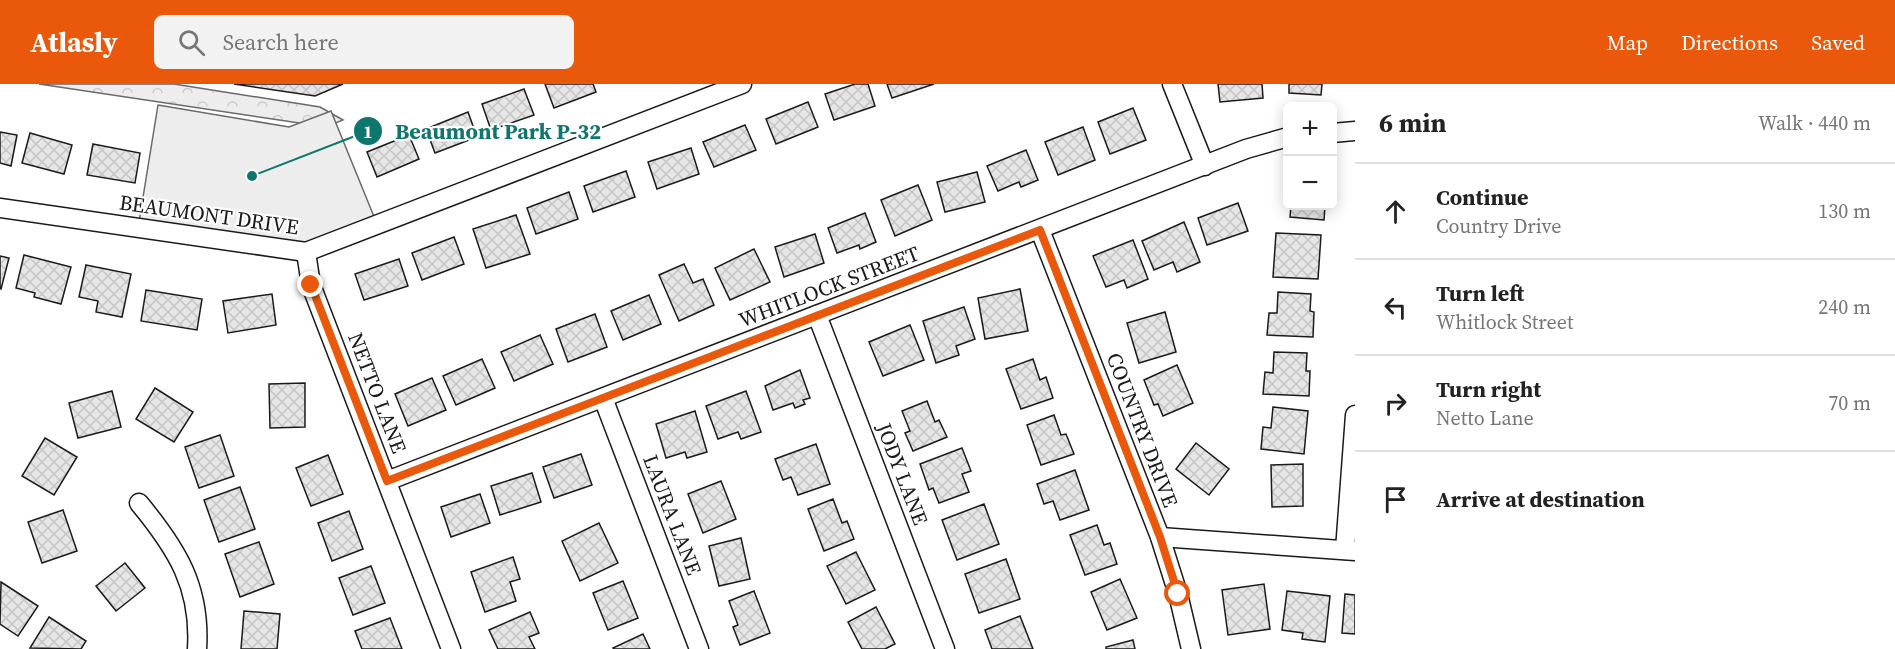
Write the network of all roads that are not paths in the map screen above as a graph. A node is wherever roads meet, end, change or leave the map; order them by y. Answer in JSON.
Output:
{"nodes":[{"id":1,"x":742,"y":84,"type":"edge"},
{"id":2,"x":1172,"y":84,"type":"edge"},
{"id":3,"x":1355,"y":131,"type":"edge"},
{"id":4,"x":1337,"y":133,"type":"edge"},
{"id":5,"x":1283,"y":139,"type":"edge"},
{"id":6,"x":1204,"y":166,"type":"junction"},
{"id":7,"x":0,"y":208,"type":"edge"},
{"id":8,"x":1040,"y":230,"type":"junction"},
{"id":9,"x":306,"y":252,"type":"junction"},
{"id":10,"x":817,"y":315,"type":"junction"},
{"id":11,"x":603,"y":398,"type":"junction"},
{"id":12,"x":1355,"y":415,"type":"edge"},
{"id":13,"x":387,"y":481,"type":"junction"},
{"id":14,"x":139,"y":503,"type":"dead end"},
{"id":15,"x":1160,"y":537,"type":"junction"},
{"id":16,"x":1350,"y":551,"type":"edge"},
{"id":17,"x":197,"y":649,"type":"edge"},
{"id":18,"x":451,"y":649,"type":"edge"},
{"id":19,"x":699,"y":649,"type":"edge"},
{"id":20,"x":945,"y":649,"type":"edge"},
{"id":21,"x":1191,"y":649,"type":"edge"}],
"edges":[{"from":1,"to":9,"type":"street","name":"BEAUMONT DRIVE"},
{"from":2,"to":6,"type":"street"},
{"from":3,"to":4,"type":"street"},
{"from":5,"to":6,"type":"street","name":"WHITLOCK STREET"},
{"from":6,"to":8,"type":"street","name":"WHITLOCK STREET"},
{"from":7,"to":9,"type":"street","name":"BEAUMONT DRIVE"},
{"from":8,"to":10,"type":"street","name":"WHITLOCK STREET"},
{"from":8,"to":15,"type":"street","name":"COUNTRY DRIVE"},
{"from":9,"to":13,"type":"street","name":"NETTO LANE"},
{"from":10,"to":11,"type":"street","name":"WHITLOCK STREET"},
{"from":10,"to":20,"type":"street","name":"JODY LANE"},
{"from":11,"to":13,"type":"street","name":"WHITLOCK STREET"},
{"from":11,"to":19,"type":"street","name":"LAURA LANE"},
{"from":12,"to":16,"type":"street"},
{"from":13,"to":18,"type":"street","name":"NETTO LANE"},
{"from":14,"to":17,"type":"street"},
{"from":15,"to":16,"type":"street"},
{"from":15,"to":21,"type":"street","name":"COUNTRY DRIVE"}]}
